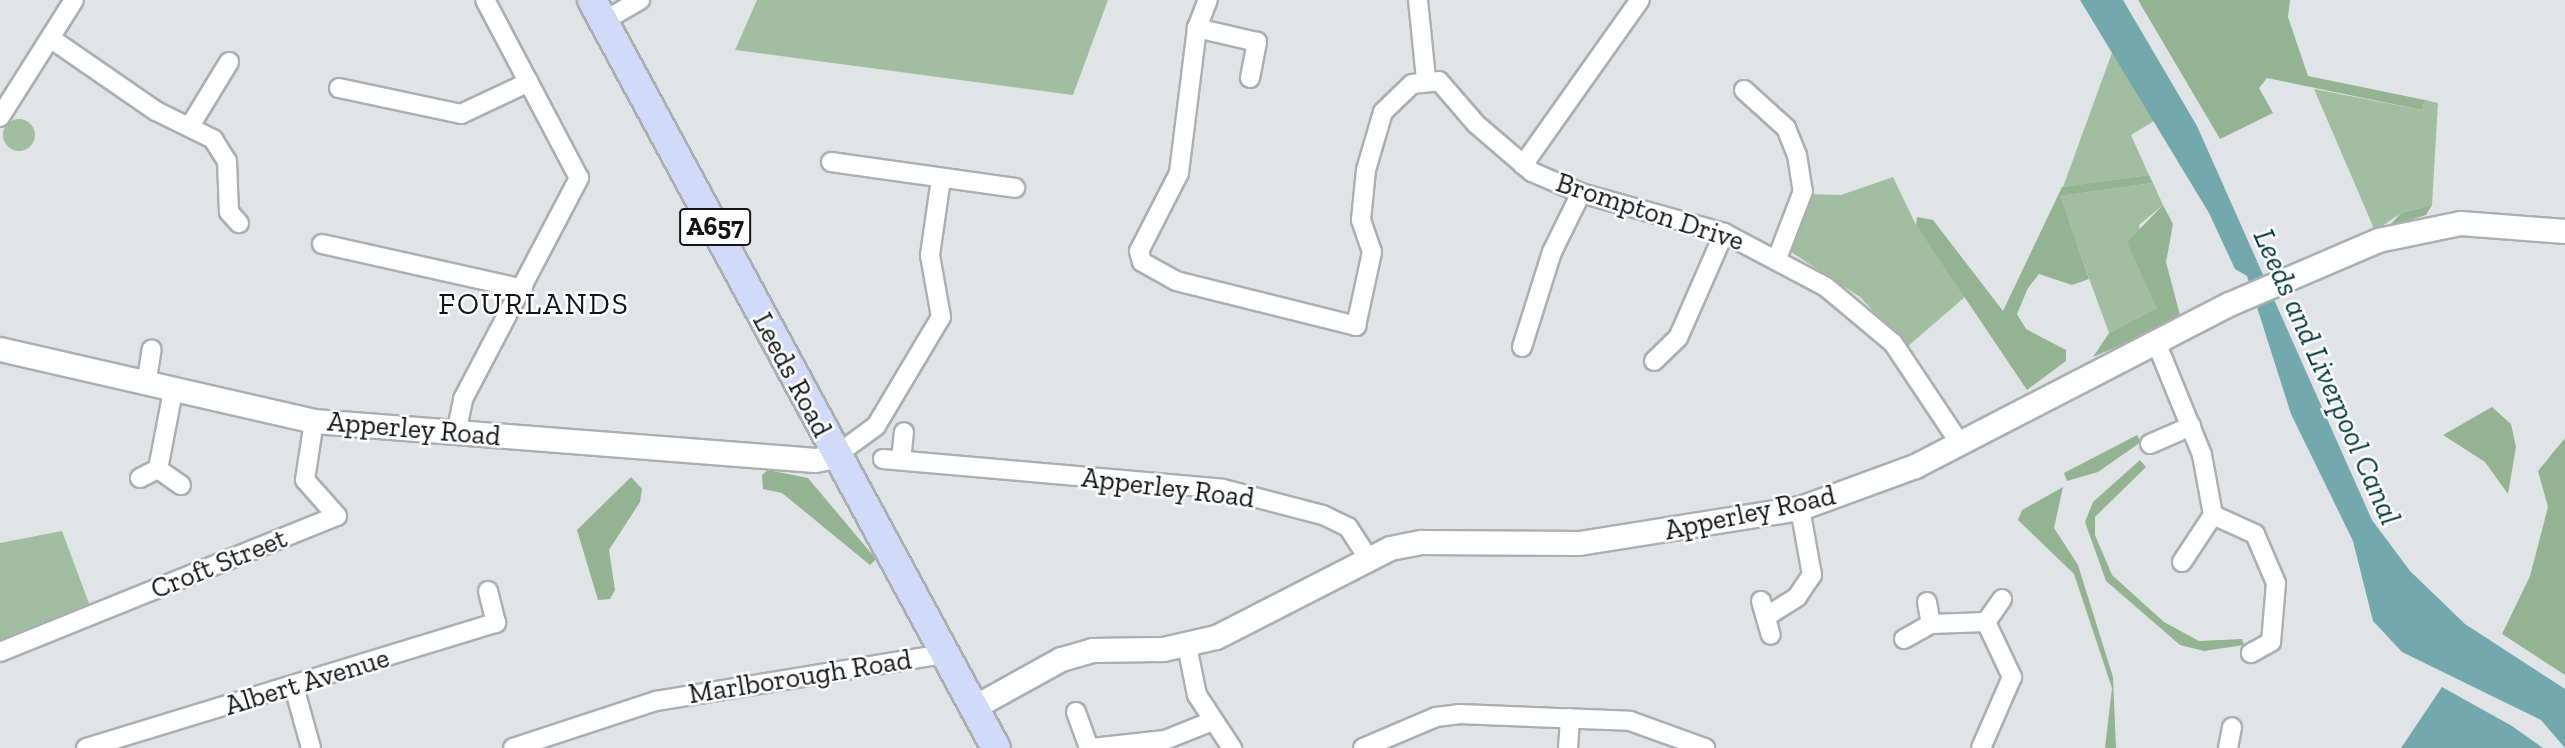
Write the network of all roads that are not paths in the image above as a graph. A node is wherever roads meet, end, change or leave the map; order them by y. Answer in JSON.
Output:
{"nodes":[{"id":1,"x":74,"y":0,"type":"edge"},
{"id":2,"x":485,"y":0,"type":"edge"},
{"id":3,"x":640,"y":0,"type":"edge"},
{"id":4,"x":1208,"y":0,"type":"edge"},
{"id":5,"x":1418,"y":0,"type":"edge"},
{"id":6,"x":1640,"y":0,"type":"edge"},
{"id":7,"x":598,"y":11,"type":"edge"},
{"id":8,"x":1197,"y":28,"type":"junction"},
{"id":9,"x":53,"y":40,"type":"junction"},
{"id":10,"x":229,"y":62,"type":"dead end"},
{"id":11,"x":1250,"y":78,"type":"dead end"},
{"id":12,"x":1426,"y":79,"type":"junction"},
{"id":13,"x":528,"y":82,"type":"junction"},
{"id":14,"x":338,"y":88,"type":"dead end"},
{"id":15,"x":1744,"y":90,"type":"dead end"},
{"id":16,"x":0,"y":117,"type":"edge"},
{"id":17,"x":190,"y":126,"type":"junction"},
{"id":18,"x":831,"y":162,"type":"dead end"},
{"id":19,"x":1523,"y":165,"type":"junction"},
{"id":20,"x":941,"y":179,"type":"junction"},
{"id":21,"x":1015,"y":188,"type":"dead end"},
{"id":22,"x":1581,"y":193,"type":"junction"},
{"id":23,"x":239,"y":223,"type":"dead end"},
{"id":24,"x":2565,"y":232,"type":"edge"},
{"id":25,"x":1724,"y":233,"type":"junction"},
{"id":26,"x":321,"y":244,"type":"dead end"},
{"id":27,"x":1778,"y":256,"type":"junction"},
{"id":28,"x":523,"y":289,"type":"junction"},
{"id":29,"x":2156,"y":342,"type":"junction"},
{"id":30,"x":1522,"y":346,"type":"dead end"},
{"id":31,"x":0,"y":349,"type":"edge"},
{"id":32,"x":152,"y":349,"type":"dead end"},
{"id":33,"x":1654,"y":361,"type":"dead end"},
{"id":34,"x":146,"y":385,"type":"junction"},
{"id":35,"x":173,"y":391,"type":"junction"},
{"id":36,"x":314,"y":421,"type":"junction"},
{"id":37,"x":2191,"y":426,"type":"junction"},
{"id":38,"x":904,"y":432,"type":"dead end"},
{"id":39,"x":456,"y":433,"type":"junction"},
{"id":40,"x":1959,"y":442,"type":"junction"},
{"id":41,"x":2150,"y":444,"type":"dead end"},
{"id":42,"x":835,"y":456,"type":"junction"},
{"id":43,"x":158,"y":469,"type":"junction"},
{"id":44,"x":140,"y":478,"type":"dead end"},
{"id":45,"x":181,"y":485,"type":"dead end"},
{"id":46,"x":1800,"y":508,"type":"junction"},
{"id":47,"x":2213,"y":515,"type":"junction"},
{"id":48,"x":1367,"y":556,"type":"junction"},
{"id":49,"x":2182,"y":562,"type":"dead end"},
{"id":50,"x":488,"y":591,"type":"dead end"},
{"id":51,"x":2002,"y":600,"type":"dead end"},
{"id":52,"x":1927,"y":602,"type":"dead end"},
{"id":53,"x":1986,"y":622,"type":"junction"},
{"id":54,"x":1931,"y":624,"type":"junction"},
{"id":55,"x":1771,"y":635,"type":"dead end"},
{"id":56,"x":1904,"y":639,"type":"dead end"},
{"id":57,"x":1187,"y":646,"type":"junction"},
{"id":58,"x":0,"y":652,"type":"edge"},
{"id":59,"x":2251,"y":653,"type":"dead end"},
{"id":60,"x":944,"y":654,"type":"junction"},
{"id":61,"x":294,"y":687,"type":"junction"},
{"id":62,"x":974,"y":707,"type":"junction"},
{"id":63,"x":1076,"y":712,"type":"dead end"},
{"id":64,"x":1570,"y":718,"type":"junction"},
{"id":65,"x":1210,"y":722,"type":"junction"},
{"id":66,"x":2232,"y":727,"type":"dead end"},
{"id":67,"x":86,"y":748,"type":"edge"},
{"id":68,"x":311,"y":748,"type":"edge"},
{"id":69,"x":513,"y":748,"type":"edge"},
{"id":70,"x":996,"y":748,"type":"edge"},
{"id":71,"x":1091,"y":748,"type":"edge"},
{"id":72,"x":1232,"y":748,"type":"edge"},
{"id":73,"x":1363,"y":748,"type":"edge"},
{"id":74,"x":1568,"y":748,"type":"edge"},
{"id":75,"x":1705,"y":748,"type":"edge"},
{"id":76,"x":1981,"y":748,"type":"edge"},
{"id":77,"x":2228,"y":748,"type":"edge"}],
"edges":[{"from":1,"to":9,"type":"street"},
{"from":2,"to":13,"type":"street"},
{"from":3,"to":7,"type":"street"},
{"from":4,"to":8,"type":"street"},
{"from":5,"to":12,"type":"street"},
{"from":6,"to":19,"type":"street"},
{"from":7,"to":42,"type":"main road","name":"Leeds Road","number":"A657"},
{"from":8,"to":11,"type":"street"},
{"from":8,"to":12,"type":"street"},
{"from":9,"to":16,"type":"street"},
{"from":9,"to":17,"type":"street"},
{"from":10,"to":17,"type":"street"},
{"from":12,"to":19,"type":"street","name":"Brompton Drive"},
{"from":13,"to":14,"type":"street"},
{"from":13,"to":28,"type":"street"},
{"from":15,"to":27,"type":"street"},
{"from":17,"to":23,"type":"street"},
{"from":18,"to":20,"type":"street"},
{"from":19,"to":22,"type":"street","name":"Brompton Drive"},
{"from":20,"to":21,"type":"street"},
{"from":20,"to":42,"type":"street"},
{"from":22,"to":25,"type":"street","name":"Brompton Drive"},
{"from":22,"to":30,"type":"street"},
{"from":24,"to":29,"type":"street","name":"Apperley Road"},
{"from":25,"to":27,"type":"street","name":"Brompton Drive"},
{"from":25,"to":33,"type":"street"},
{"from":26,"to":28,"type":"street"},
{"from":27,"to":40,"type":"street","name":"Brompton Drive"},
{"from":28,"to":39,"type":"street"},
{"from":29,"to":37,"type":"street"},
{"from":29,"to":40,"type":"street","name":"Apperley Road"},
{"from":31,"to":34,"type":"street","name":"Apperley Road"},
{"from":32,"to":34,"type":"street"},
{"from":34,"to":35,"type":"street","name":"Apperley Road"},
{"from":35,"to":36,"type":"street","name":"Apperley Road"},
{"from":35,"to":43,"type":"street"},
{"from":36,"to":39,"type":"street","name":"Apperley Road"},
{"from":36,"to":58,"type":"street","name":"Croft Street"},
{"from":37,"to":41,"type":"street"},
{"from":37,"to":47,"type":"street"},
{"from":38,"to":48,"type":"street","name":"Apperley Road"},
{"from":39,"to":42,"type":"street","name":"Apperley Road"},
{"from":40,"to":46,"type":"street","name":"Apperley Road"},
{"from":42,"to":60,"type":"main road","name":"Leeds Road","number":"A657"},
{"from":43,"to":44,"type":"street"},
{"from":43,"to":45,"type":"street"},
{"from":46,"to":48,"type":"street","name":"Apperley Road"},
{"from":46,"to":55,"type":"street"},
{"from":47,"to":49,"type":"street"},
{"from":47,"to":59,"type":"street"},
{"from":48,"to":57,"type":"street"},
{"from":50,"to":61,"type":"street","name":"Albert Avenue"},
{"from":51,"to":53,"type":"street"},
{"from":52,"to":54,"type":"street"},
{"from":53,"to":54,"type":"street"},
{"from":53,"to":76,"type":"street"},
{"from":54,"to":56,"type":"street"},
{"from":57,"to":62,"type":"street"},
{"from":57,"to":65,"type":"street"},
{"from":60,"to":62,"type":"main road","name":"Leeds Road","number":"A657"},
{"from":60,"to":69,"type":"street","name":"Marlborough Road"},
{"from":61,"to":67,"type":"street","name":"Albert Avenue"},
{"from":61,"to":68,"type":"street"},
{"from":62,"to":70,"type":"main road","name":"Leeds Road","number":"A657"},
{"from":63,"to":71,"type":"street"},
{"from":64,"to":73,"type":"street"},
{"from":64,"to":74,"type":"street"},
{"from":64,"to":75,"type":"street"},
{"from":65,"to":71,"type":"street"},
{"from":65,"to":72,"type":"street"},
{"from":66,"to":77,"type":"street"}]}
